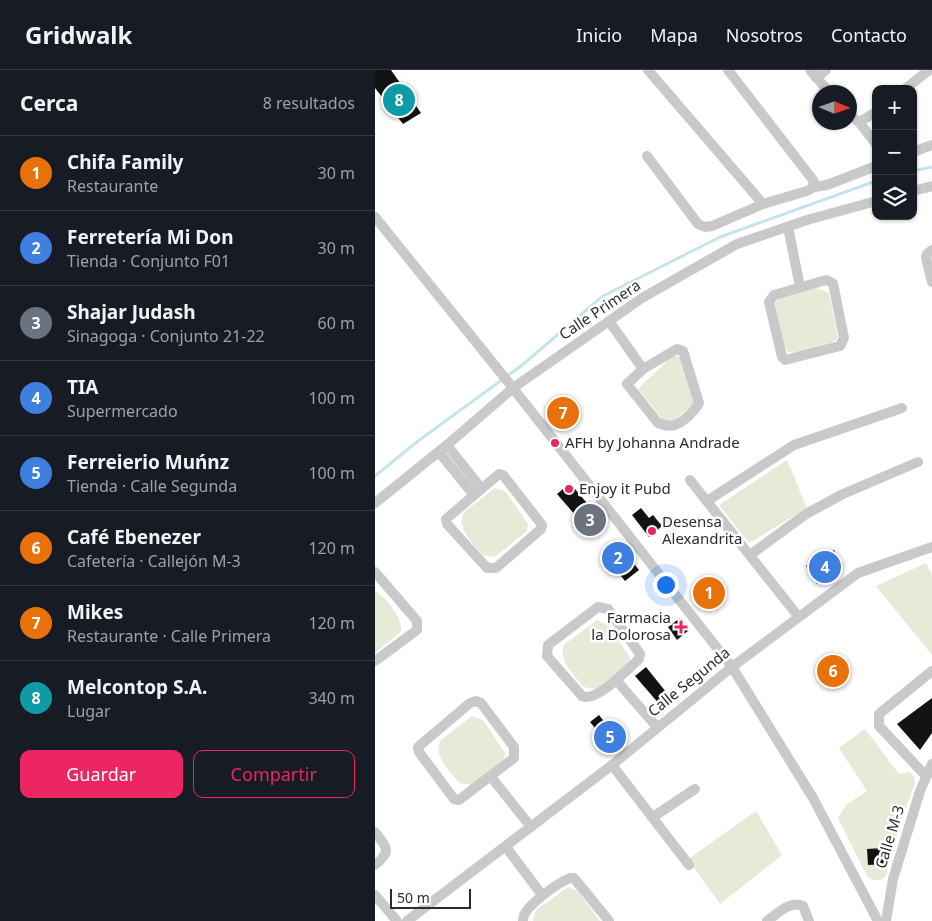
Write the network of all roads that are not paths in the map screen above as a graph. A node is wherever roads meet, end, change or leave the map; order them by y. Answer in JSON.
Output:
{"nodes":[{"id":1,"x":648,"y":70,"type":"edge"},
{"id":2,"x":728,"y":70,"type":"edge"},
{"id":3,"x":826,"y":70,"type":"edge"},
{"id":4,"x":929,"y":70,"type":"edge"},
{"id":5,"x":813,"y":74,"type":"edge"},
{"id":6,"x":823,"y":85,"type":"edge"},
{"id":7,"x":910,"y":85,"type":"edge"},
{"id":8,"x":872,"y":114,"type":"edge"},
{"id":9,"x":859,"y":122,"type":"joint"},
{"id":10,"x":872,"y":139,"type":"edge"},
{"id":11,"x":932,"y":145,"type":"edge"},
{"id":12,"x":917,"y":151,"type":"edge"},
{"id":13,"x":647,"y":156,"type":"dead end"},
{"id":14,"x":872,"y":168,"type":"edge"},
{"id":15,"x":932,"y":186,"type":"edge"},
{"id":16,"x":814,"y":187,"type":"junction"},
{"id":17,"x":917,"y":190,"type":"edge"},
{"id":18,"x":872,"y":203,"type":"edge"},
{"id":19,"x":763,"y":204,"type":"junction"},
{"id":20,"x":375,"y":217,"type":"edge"},
{"id":21,"x":788,"y":227,"type":"junction"},
{"id":22,"x":932,"y":250,"type":"edge"},
{"id":23,"x":932,"y":282,"type":"edge"},
{"id":24,"x":800,"y":287,"type":"junction"},
{"id":25,"x":609,"y":321,"type":"junction"},
{"id":26,"x":643,"y":369,"type":"junction"},
{"id":27,"x":513,"y":388,"type":"junction"},
{"id":28,"x":902,"y":408,"type":"dead end"},
{"id":29,"x":443,"y":448,"type":"junction"},
{"id":30,"x":919,"y":462,"type":"dead end"},
{"id":31,"x":689,"y":480,"type":"dead end"},
{"id":32,"x":477,"y":491,"type":"junction"},
{"id":33,"x":707,"y":501,"type":"junction"},
{"id":34,"x":375,"y":502,"type":"edge"},
{"id":35,"x":932,"y":547,"type":"edge"},
{"id":36,"x":750,"y":554,"type":"junction"},
{"id":37,"x":375,"y":572,"type":"edge"},
{"id":38,"x":798,"y":616,"type":"junction"},
{"id":39,"x":375,"y":661,"type":"edge"},
{"id":40,"x":732,"y":667,"type":"junction"},
{"id":41,"x":932,"y":671,"type":"edge"},
{"id":42,"x":616,"y":680,"type":"junction"},
{"id":43,"x":657,"y":727,"type":"junction"},
{"id":44,"x":932,"y":764,"type":"edge"},
{"id":45,"x":612,"y":765,"type":"junction"},
{"id":46,"x":925,"y":776,"type":"junction"},
{"id":47,"x":491,"y":777,"type":"junction"},
{"id":48,"x":695,"y":789,"type":"dead end"},
{"id":49,"x":653,"y":817,"type":"junction"},
{"id":50,"x":531,"y":827,"type":"junction"},
{"id":51,"x":375,"y":832,"type":"edge"},
{"id":52,"x":506,"y":847,"type":"junction"},
{"id":53,"x":689,"y":864,"type":"dead end"},
{"id":54,"x":375,"y":865,"type":"edge"},
{"id":55,"x":375,"y":895,"type":"edge"},
{"id":56,"x":542,"y":895,"type":"junction"},
{"id":57,"x":397,"y":921,"type":"edge"},
{"id":58,"x":407,"y":921,"type":"edge"},
{"id":59,"x":523,"y":921,"type":"edge"},
{"id":60,"x":609,"y":921,"type":"edge"},
{"id":61,"x":767,"y":921,"type":"edge"},
{"id":62,"x":809,"y":921,"type":"edge"},
{"id":63,"x":878,"y":921,"type":"edge"},
{"id":64,"x":886,"y":921,"type":"edge"}],
"edges":[{"from":1,"to":19,"type":"street"},
{"from":2,"to":16,"type":"street"},
{"from":3,"to":5,"type":"street"},
{"from":4,"to":7,"type":"street"},
{"from":5,"to":6,"type":"street"},
{"from":8,"to":9,"type":"street"},
{"from":9,"to":10,"type":"street"},
{"from":11,"to":12,"type":"street"},
{"from":13,"to":19,"type":"street"},
{"from":14,"to":16,"type":"street"},
{"from":15,"to":17,"type":"street"},
{"from":16,"to":19,"type":"street"},
{"from":18,"to":21,"type":"street","name":"Calle Primera"},
{"from":20,"to":27,"type":"street"},
{"from":21,"to":24,"type":"street"},
{"from":21,"to":25,"type":"street","name":"Calle Primera"},
{"from":22,"to":23,"type":"street"},
{"from":24,"to":24,"type":"street"},
{"from":25,"to":26,"type":"street"},
{"from":25,"to":27,"type":"street","name":"Calle Primera"},
{"from":26,"to":26,"type":"street"},
{"from":27,"to":29,"type":"street","name":"Calle Primera"},
{"from":27,"to":40,"type":"street"},
{"from":28,"to":33,"type":"street"},
{"from":29,"to":32,"type":"street"},
{"from":29,"to":34,"type":"street","name":"Calle Primera"},
{"from":30,"to":36,"type":"street"},
{"from":31,"to":33,"type":"street"},
{"from":32,"to":32,"type":"street"},
{"from":33,"to":36,"type":"street"},
{"from":35,"to":38,"type":"street","name":"Calle Segunda"},
{"from":36,"to":38,"type":"street"},
{"from":37,"to":39,"type":"street"},
{"from":38,"to":40,"type":"street","name":"Calle Segunda"},
{"from":40,"to":43,"type":"street","name":"Calle Segunda"},
{"from":40,"to":63,"type":"street"},
{"from":41,"to":46,"type":"street"},
{"from":42,"to":42,"type":"street"},
{"from":42,"to":43,"type":"street"},
{"from":43,"to":45,"type":"street","name":"Calle Segunda"},
{"from":44,"to":46,"type":"street","name":"Calle M-3"},
{"from":45,"to":49,"type":"street"},
{"from":45,"to":50,"type":"street","name":"Calle Segunda"},
{"from":46,"to":64,"type":"street","name":"Calle M-3"},
{"from":47,"to":47,"type":"street"},
{"from":47,"to":50,"type":"street"},
{"from":48,"to":49,"type":"street"},
{"from":49,"to":53,"type":"street"},
{"from":50,"to":52,"type":"street","name":"Calle Segunda"},
{"from":51,"to":54,"type":"street"},
{"from":52,"to":56,"type":"street"},
{"from":52,"to":58,"type":"street","name":"Calle Segunda"},
{"from":55,"to":57,"type":"street"},
{"from":56,"to":59,"type":"street"},
{"from":56,"to":60,"type":"street"},
{"from":61,"to":62,"type":"street"}]}
